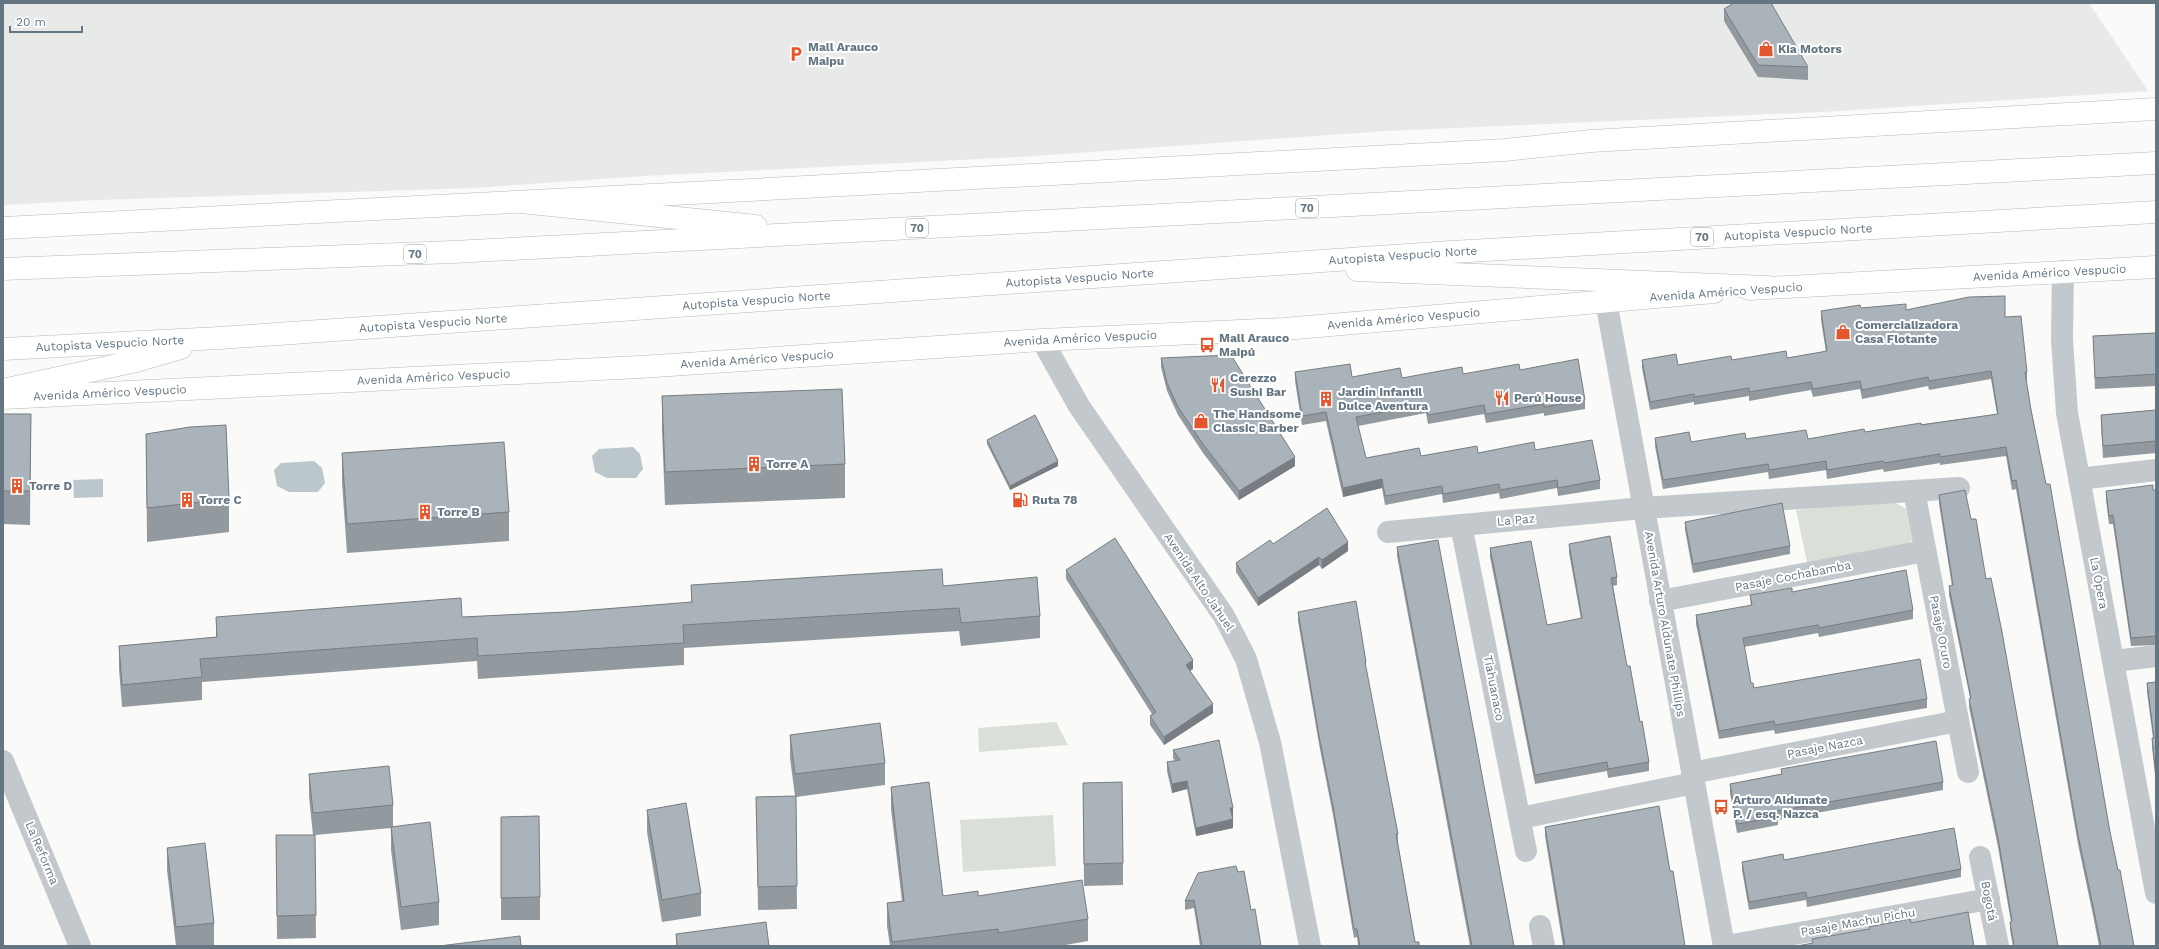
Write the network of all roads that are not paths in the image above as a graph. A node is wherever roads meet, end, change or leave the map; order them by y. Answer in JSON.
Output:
{"nodes":[{"id":1,"x":2156,"y":108,"type":"edge"},
{"id":2,"x":2150,"y":162,"type":"edge"},
{"id":3,"x":521,"y":202,"type":"junction"},
{"id":4,"x":2156,"y":212,"type":"edge"},
{"id":5,"x":3,"y":228,"type":"edge"},
{"id":6,"x":827,"y":233,"type":"junction"},
{"id":7,"x":1248,"y":265,"type":"junction"},
{"id":8,"x":2156,"y":267,"type":"edge"},
{"id":9,"x":3,"y":269,"type":"edge"},
{"id":10,"x":2063,"y":271,"type":"junction"},
{"id":11,"x":1767,"y":288,"type":"junction"},
{"id":12,"x":1606,"y":301,"type":"junction"},
{"id":13,"x":220,"y":338,"type":"junction"},
{"id":14,"x":1042,"y":340,"type":"junction"},
{"id":15,"x":3,"y":349,"type":"edge"},
{"id":16,"x":3,"y":390,"type":"edge"},
{"id":17,"x":3,"y":398,"type":"edge"},
{"id":18,"x":2156,"y":470,"type":"edge"},
{"id":19,"x":2079,"y":479,"type":"junction"},
{"id":20,"x":1959,"y":488,"type":"dead end"},
{"id":21,"x":1914,"y":491,"type":"junction"},
{"id":22,"x":1643,"y":508,"type":"junction"},
{"id":23,"x":1461,"y":525,"type":"junction"},
{"id":24,"x":1388,"y":532,"type":"dead end"},
{"id":25,"x":1925,"y":551,"type":"junction"},
{"id":26,"x":1660,"y":601,"type":"junction"},
{"id":27,"x":2156,"y":656,"type":"edge"},
{"id":28,"x":2114,"y":662,"type":"junction"},
{"id":29,"x":1958,"y":721,"type":"junction"},
{"id":30,"x":3,"y":761,"type":"edge"},
{"id":31,"x":1968,"y":772,"type":"dead end"},
{"id":32,"x":1693,"y":778,"type":"junction"},
{"id":33,"x":2147,"y":798,"type":"edge"},
{"id":34,"x":1520,"y":818,"type":"junction"},
{"id":35,"x":1526,"y":851,"type":"dead end"},
{"id":36,"x":1980,"y":857,"type":"dead end"},
{"id":37,"x":2156,"y":893,"type":"edge"},
{"id":38,"x":1988,"y":899,"type":"junction"},
{"id":39,"x":80,"y":946,"type":"edge"},
{"id":40,"x":1310,"y":946,"type":"edge"},
{"id":41,"x":1724,"y":946,"type":"edge"},
{"id":42,"x":1727,"y":946,"type":"edge"},
{"id":43,"x":1998,"y":946,"type":"edge"}],
"edges":[{"from":1,"to":3,"type":"main road"},
{"from":2,"to":6,"type":"main road","number":"70"},
{"from":3,"to":5,"type":"main road"},
{"from":3,"to":6,"type":"main road"},
{"from":4,"to":7,"type":"main road","name":"Autopista Vespucio Norte","number":"70"},
{"from":6,"to":9,"type":"main road","number":"70"},
{"from":7,"to":11,"type":"main road"},
{"from":7,"to":13,"type":"main road","name":"Autopista Vespucio Norte","number":"70"},
{"from":8,"to":10,"type":"main road","name":"Avenida Américo Vespucio"},
{"from":10,"to":11,"type":"main road","name":"Avenida Américo Vespucio"},
{"from":10,"to":19,"type":"street","name":"La Ópera"},
{"from":11,"to":12,"type":"main road","name":"Avenida Américo Vespucio"},
{"from":12,"to":14,"type":"main road","name":"Avenida Américo Vespucio"},
{"from":12,"to":22,"type":"street","name":"Avenida Arturo Aldunate Phillips"},
{"from":13,"to":15,"type":"main road","name":"Autopista Vespucio Norte","number":"70"},
{"from":13,"to":16,"type":"main road"},
{"from":14,"to":17,"type":"main road","name":"Avenida Américo Vespucio"},
{"from":14,"to":40,"type":"street","name":"Avenida Alto Jahuel"},
{"from":18,"to":19,"type":"street"},
{"from":19,"to":28,"type":"street","name":"La Ópera"},
{"from":20,"to":21,"type":"street"},
{"from":21,"to":22,"type":"street"},
{"from":21,"to":25,"type":"street","name":"Pasaje Oruro"},
{"from":22,"to":23,"type":"street","name":"La Paz"},
{"from":22,"to":26,"type":"street","name":"Avenida Arturo Aldunate Phillips"},
{"from":23,"to":24,"type":"street","name":"La Paz"},
{"from":23,"to":34,"type":"street","name":"Tiahuanaco"},
{"from":25,"to":26,"type":"street","name":"Pasaje Cochabamba"},
{"from":25,"to":29,"type":"street","name":"Pasaje Oruro"},
{"from":26,"to":32,"type":"street","name":"Avenida Arturo Aldunate Phillips"},
{"from":27,"to":28,"type":"street"},
{"from":28,"to":33,"type":"street","name":"La Ópera"},
{"from":29,"to":31,"type":"street","name":"Pasaje Oruro"},
{"from":29,"to":32,"type":"street","name":"Pasaje Nazca"},
{"from":30,"to":39,"type":"street","name":"La Reforma"},
{"from":32,"to":34,"type":"street","name":"Pasaje Nazca"},
{"from":32,"to":41,"type":"street","name":"Avenida Arturo Aldunate Phillips"},
{"from":33,"to":37,"type":"street","name":"La Ópera"},
{"from":34,"to":35,"type":"street","name":"Tiahuanaco"},
{"from":36,"to":38,"type":"street","name":"Bogotá"},
{"from":38,"to":42,"type":"street","name":"Pasaje Machu Pichu"},
{"from":38,"to":43,"type":"street","name":"Bogotá"}]}
